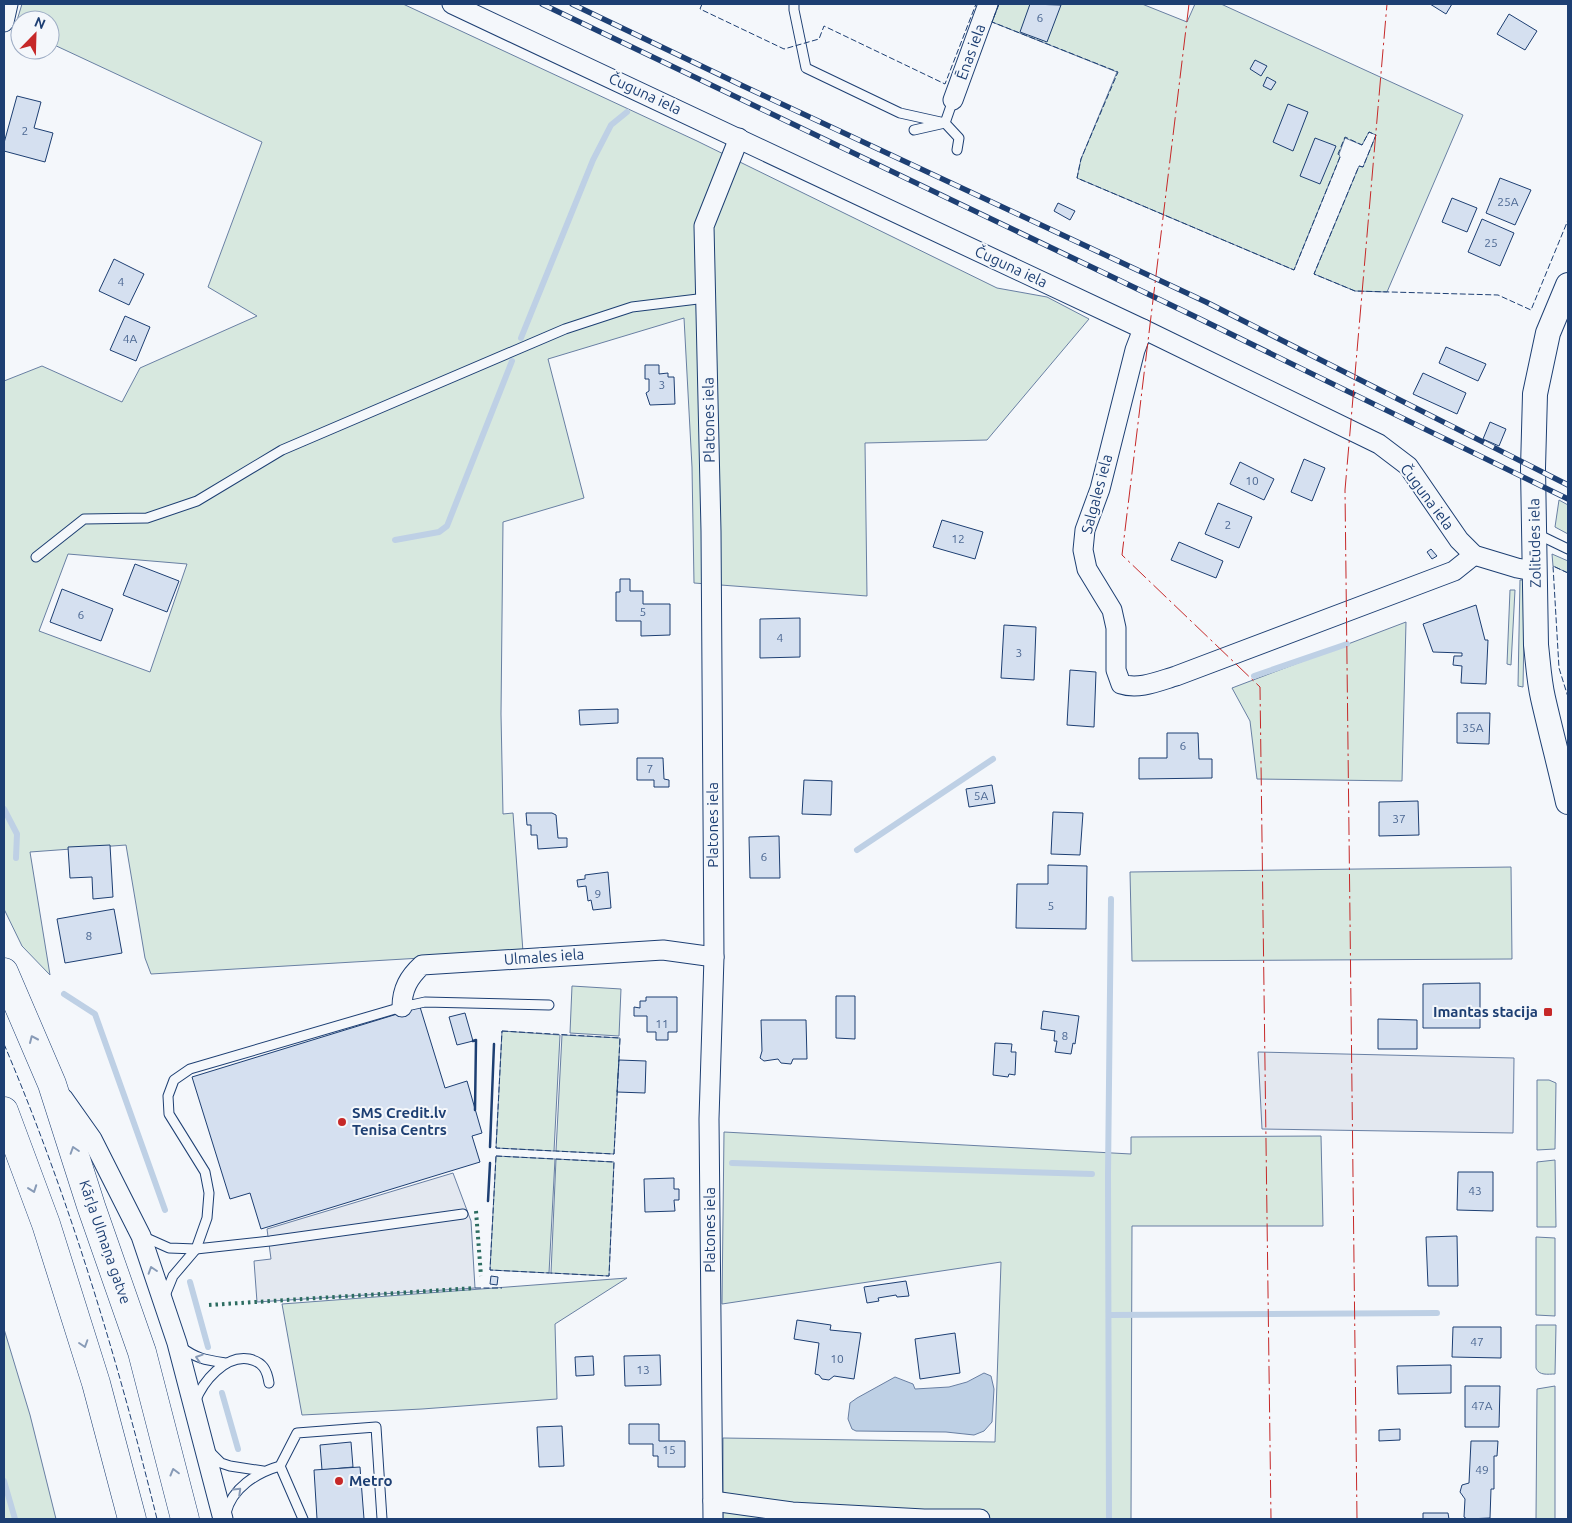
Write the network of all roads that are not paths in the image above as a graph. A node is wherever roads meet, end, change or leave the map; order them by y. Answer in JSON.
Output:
{"nodes":[{"id":1,"x":8,"y":4,"type":"edge"},
{"id":2,"x":452,"y":4,"type":"edge"},
{"id":3,"x":794,"y":4,"type":"edge"},
{"id":4,"x":988,"y":4,"type":"edge"},
{"id":5,"x":4,"y":22,"type":"edge"},
{"id":6,"x":953,"y":100,"type":"joint"},
{"id":7,"x":945,"y":123,"type":"junction"},
{"id":8,"x":914,"y":130,"type":"dead end"},
{"id":9,"x":739,"y":138,"type":"junction"},
{"id":10,"x":957,"y":150,"type":"dead end"},
{"id":11,"x":1568,"y":285,"type":"edge"},
{"id":12,"x":706,"y":298,"type":"junction"},
{"id":13,"x":1143,"y":329,"type":"junction"},
{"id":14,"x":1535,"y":533,"type":"junction"},
{"id":15,"x":1568,"y":549,"type":"edge"},
{"id":16,"x":1474,"y":555,"type":"junction"},
{"id":17,"x":36,"y":557,"type":"dead end"},
{"id":18,"x":1534,"y":570,"type":"junction"},
{"id":19,"x":1550,"y":723,"type":"junction"},
{"id":20,"x":1568,"y":743,"type":"edge"},
{"id":21,"x":1568,"y":802,"type":"edge"},
{"id":22,"x":714,"y":958,"type":"junction"},
{"id":23,"x":4,"y":972,"type":"edge"},
{"id":24,"x":549,"y":1006,"type":"dead end"},
{"id":25,"x":402,"y":1007,"type":"junction"},
{"id":26,"x":52,"y":1084,"type":"junction"},
{"id":27,"x":4,"y":1111,"type":"edge"},
{"id":28,"x":463,"y":1214,"type":"dead end"},
{"id":29,"x":141,"y":1236,"type":"junction"},
{"id":30,"x":196,"y":1248,"type":"junction"},
{"id":31,"x":162,"y":1302,"type":"junction"},
{"id":32,"x":177,"y":1343,"type":"junction"},
{"id":33,"x":226,"y":1363,"type":"junction"},
{"id":34,"x":269,"y":1383,"type":"dead end"},
{"id":35,"x":194,"y":1404,"type":"junction"},
{"id":36,"x":204,"y":1445,"type":"junction"},
{"id":37,"x":280,"y":1466,"type":"junction"},
{"id":38,"x":263,"y":1471,"type":"junction"},
{"id":39,"x":713,"y":1510,"type":"edge"},
{"id":40,"x":132,"y":1519,"type":"edge"},
{"id":41,"x":185,"y":1519,"type":"edge"},
{"id":42,"x":224,"y":1519,"type":"edge"},
{"id":43,"x":303,"y":1519,"type":"edge"},
{"id":44,"x":382,"y":1519,"type":"edge"},
{"id":45,"x":980,"y":1519,"type":"edge"}],
"edges":[{"from":1,"to":5,"type":"street"},
{"from":2,"to":9,"type":"street","name":"Čuguna iela"},
{"from":3,"to":7,"type":"lane"},
{"from":4,"to":6,"type":"street","name":"Ēnas iela"},
{"from":6,"to":7,"type":"lane"},
{"from":7,"to":8,"type":"lane"},
{"from":7,"to":10,"type":"lane"},
{"from":9,"to":12,"type":"street","name":"Platones iela"},
{"from":9,"to":13,"type":"street","name":"Čuguna iela"},
{"from":11,"to":14,"type":"street","name":"Zolitūdes iela"},
{"from":12,"to":17,"type":"lane"},
{"from":12,"to":22,"type":"street","name":"Platones iela"},
{"from":13,"to":16,"type":"street","name":"Čuguna iela"},
{"from":13,"to":16,"type":"street","name":"Salgales iela"},
{"from":14,"to":15,"type":"lane"},
{"from":14,"to":18,"type":"street","name":"Zolitūdes iela"},
{"from":16,"to":18,"type":"street","name":"Čuguna iela"},
{"from":18,"to":19,"type":"street","name":"Zolitūdes iela"},
{"from":19,"to":20,"type":"street"},
{"from":19,"to":21,"type":"street","name":"Zolitūdes iela"},
{"from":22,"to":25,"type":"street","name":"Ulmales iela"},
{"from":22,"to":39,"type":"street","name":"Platones iela"},
{"from":26,"to":23,"type":"highway","name":"Kārļa Ulmaņa gatve","one_way":true},
{"from":24,"to":25,"type":"lane"},
{"from":25,"to":30,"type":"lane"},
{"from":26,"to":29,"type":"street"},
{"from":41,"to":26,"type":"highway","name":"Kārļa Ulmaņa gatve","one_way":true},
{"from":27,"to":40,"type":"highway","one_way":true},
{"from":28,"to":30,"type":"lane"},
{"from":29,"to":30,"type":"lane"},
{"from":31,"to":29,"type":"street","one_way":true},
{"from":30,"to":31,"type":"lane"},
{"from":31,"to":32,"type":"street"},
{"from":33,"to":32,"type":"lane","one_way":true},
{"from":32,"to":35,"type":"street"},
{"from":33,"to":34,"type":"lane"},
{"from":33,"to":35,"type":"lane"},
{"from":35,"to":36,"type":"street"},
{"from":36,"to":38,"type":"lane"},
{"from":36,"to":42,"type":"street"},
{"from":37,"to":38,"type":"lane"},
{"from":37,"to":43,"type":"lane"},
{"from":37,"to":44,"type":"lane"},
{"from":42,"to":38,"type":"lane","one_way":true},
{"from":39,"to":45,"type":"street"}]}
